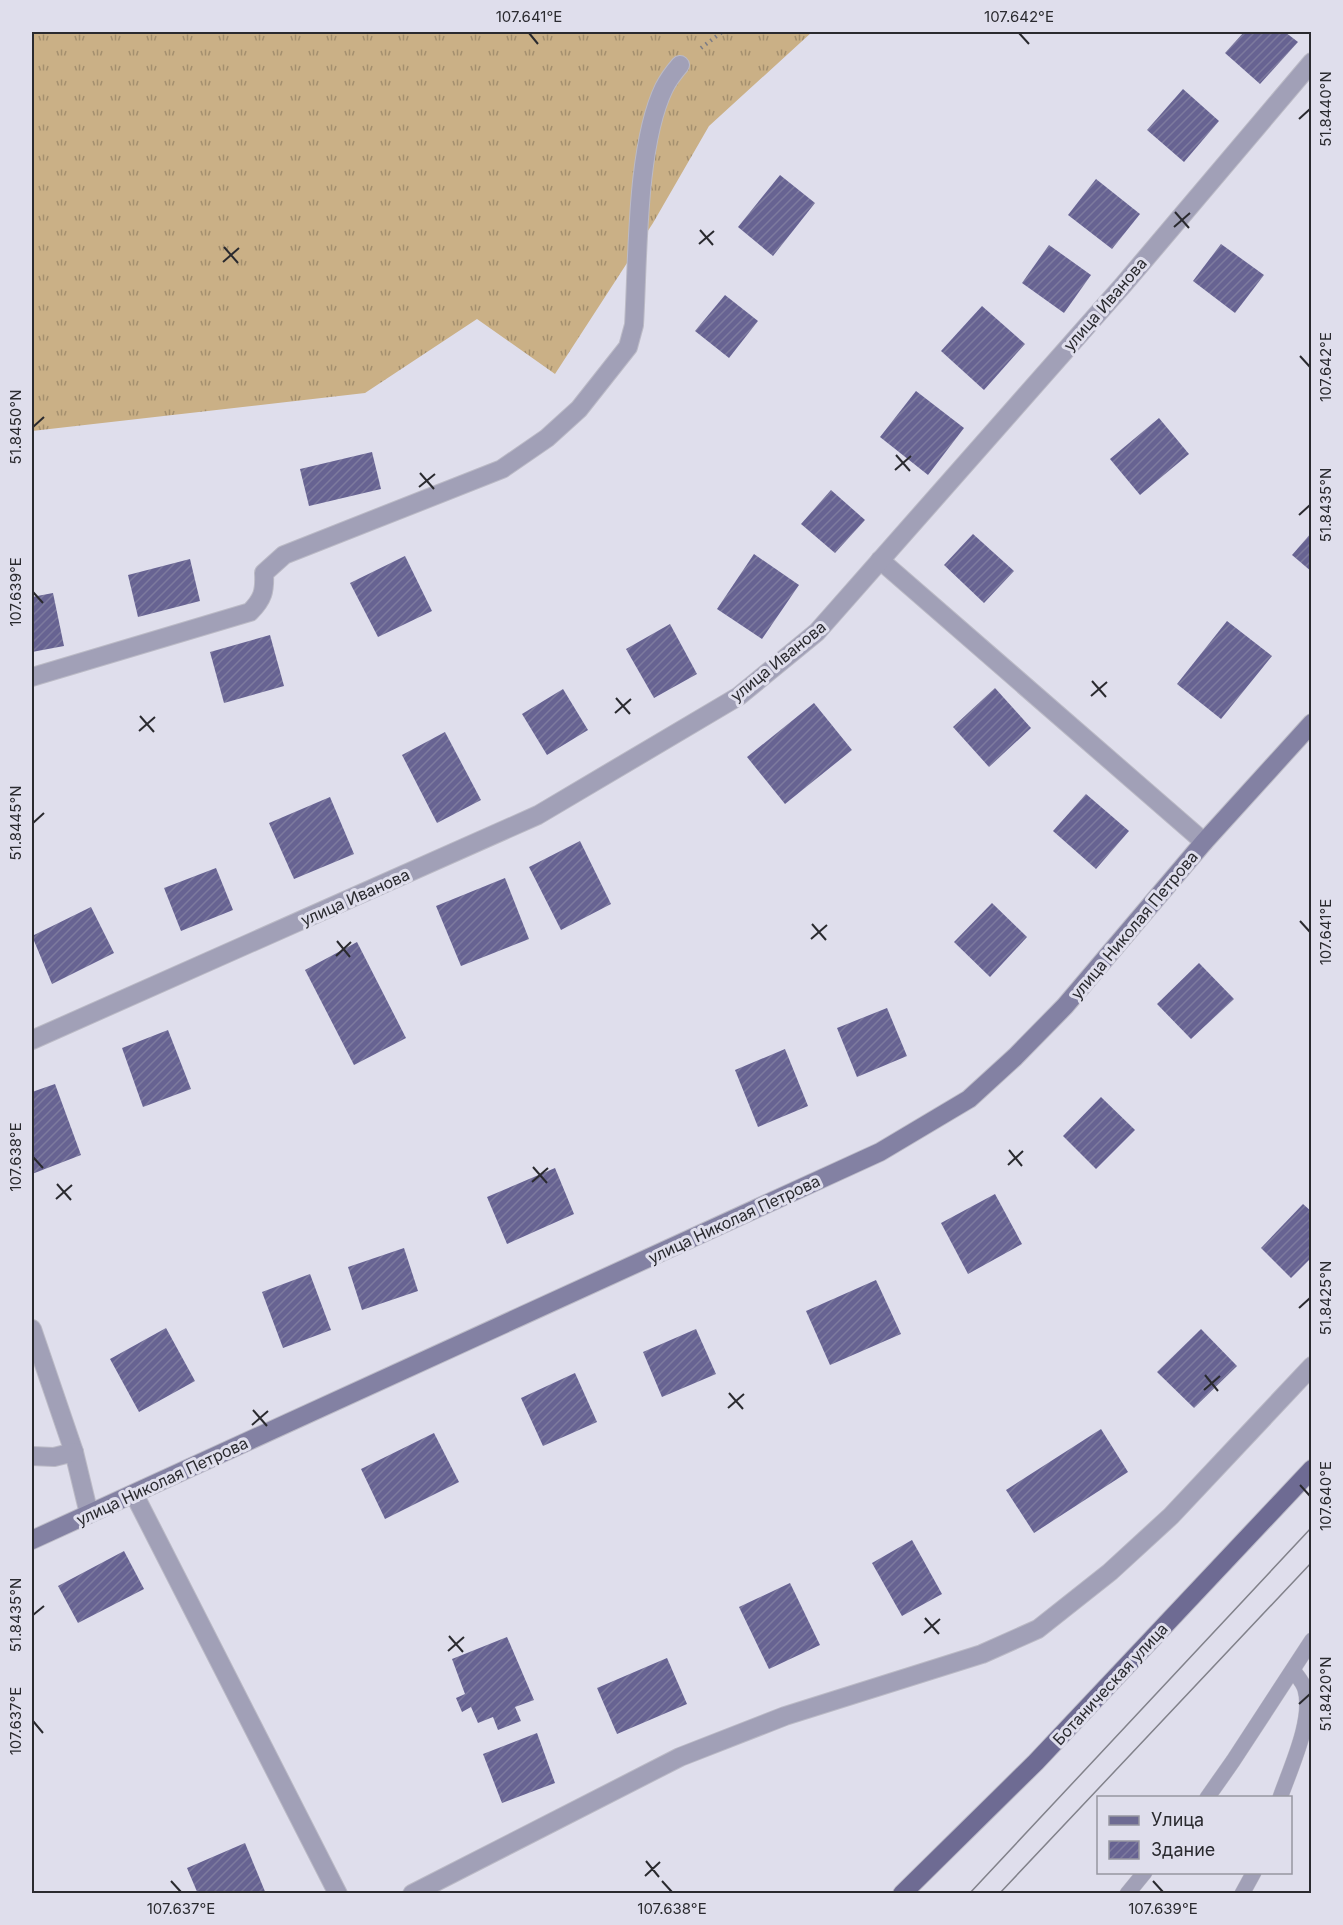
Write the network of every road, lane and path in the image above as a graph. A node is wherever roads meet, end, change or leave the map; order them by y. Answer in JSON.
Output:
{"nodes":[{"id":1,"x":1311,"y":62,"type":"edge"},
{"id":2,"x":680,"y":65,"type":"dead end"},
{"id":3,"x":880,"y":560,"type":"junction"},
{"id":4,"x":32,"y":677,"type":"edge"},
{"id":5,"x":1311,"y":723,"type":"edge"},
{"id":6,"x":1204,"y":842,"type":"junction"},
{"id":7,"x":32,"y":1040,"type":"edge"},
{"id":8,"x":32,"y":1329,"type":"edge"},
{"id":9,"x":1311,"y":1366,"type":"edge"},
{"id":10,"x":74,"y":1452,"type":"junction"},
{"id":11,"x":33,"y":1458,"type":"edge"},
{"id":12,"x":1311,"y":1469,"type":"edge"},
{"id":13,"x":134,"y":1494,"type":"junction"},
{"id":14,"x":89,"y":1514,"type":"junction"},
{"id":15,"x":32,"y":1540,"type":"edge"},
{"id":16,"x":1311,"y":1640,"type":"edge"},
{"id":17,"x":1293,"y":1670,"type":"junction"},
{"id":18,"x":1208,"y":1796,"type":"edge"},
{"id":19,"x":1280,"y":1796,"type":"edge"},
{"id":20,"x":1143,"y":1874,"type":"edge"},
{"id":21,"x":1253,"y":1874,"type":"edge"},
{"id":22,"x":339,"y":1893,"type":"edge"},
{"id":23,"x":412,"y":1893,"type":"edge"},
{"id":24,"x":902,"y":1893,"type":"edge"},
{"id":25,"x":1127,"y":1893,"type":"edge"},
{"id":26,"x":1242,"y":1893,"type":"edge"}],
"edges":[{"from":1,"to":3,"type":"street","name":"улица Иванова"},
{"from":2,"to":4,"type":"street"},
{"from":3,"to":6,"type":"street"},
{"from":3,"to":7,"type":"street","name":"улица Иванова"},
{"from":5,"to":6,"type":"main road","name":"улица Николая Петрова"},
{"from":6,"to":13,"type":"main road","name":"улица Николая Петрова"},
{"from":8,"to":10,"type":"street"},
{"from":9,"to":23,"type":"street"},
{"from":10,"to":11,"type":"street"},
{"from":10,"to":14,"type":"street"},
{"from":12,"to":24,"type":"main road","name":"Ботаническая улица"},
{"from":13,"to":14,"type":"main road","name":"улица Николая Петрова"},
{"from":13,"to":22,"type":"street"},
{"from":14,"to":15,"type":"main road","name":"улица Николая Петрова"},
{"from":16,"to":17,"type":"lane"},
{"from":17,"to":18,"type":"lane"},
{"from":17,"to":19,"type":"lane"},
{"from":20,"to":25,"type":"lane"},
{"from":21,"to":26,"type":"lane"}]}
